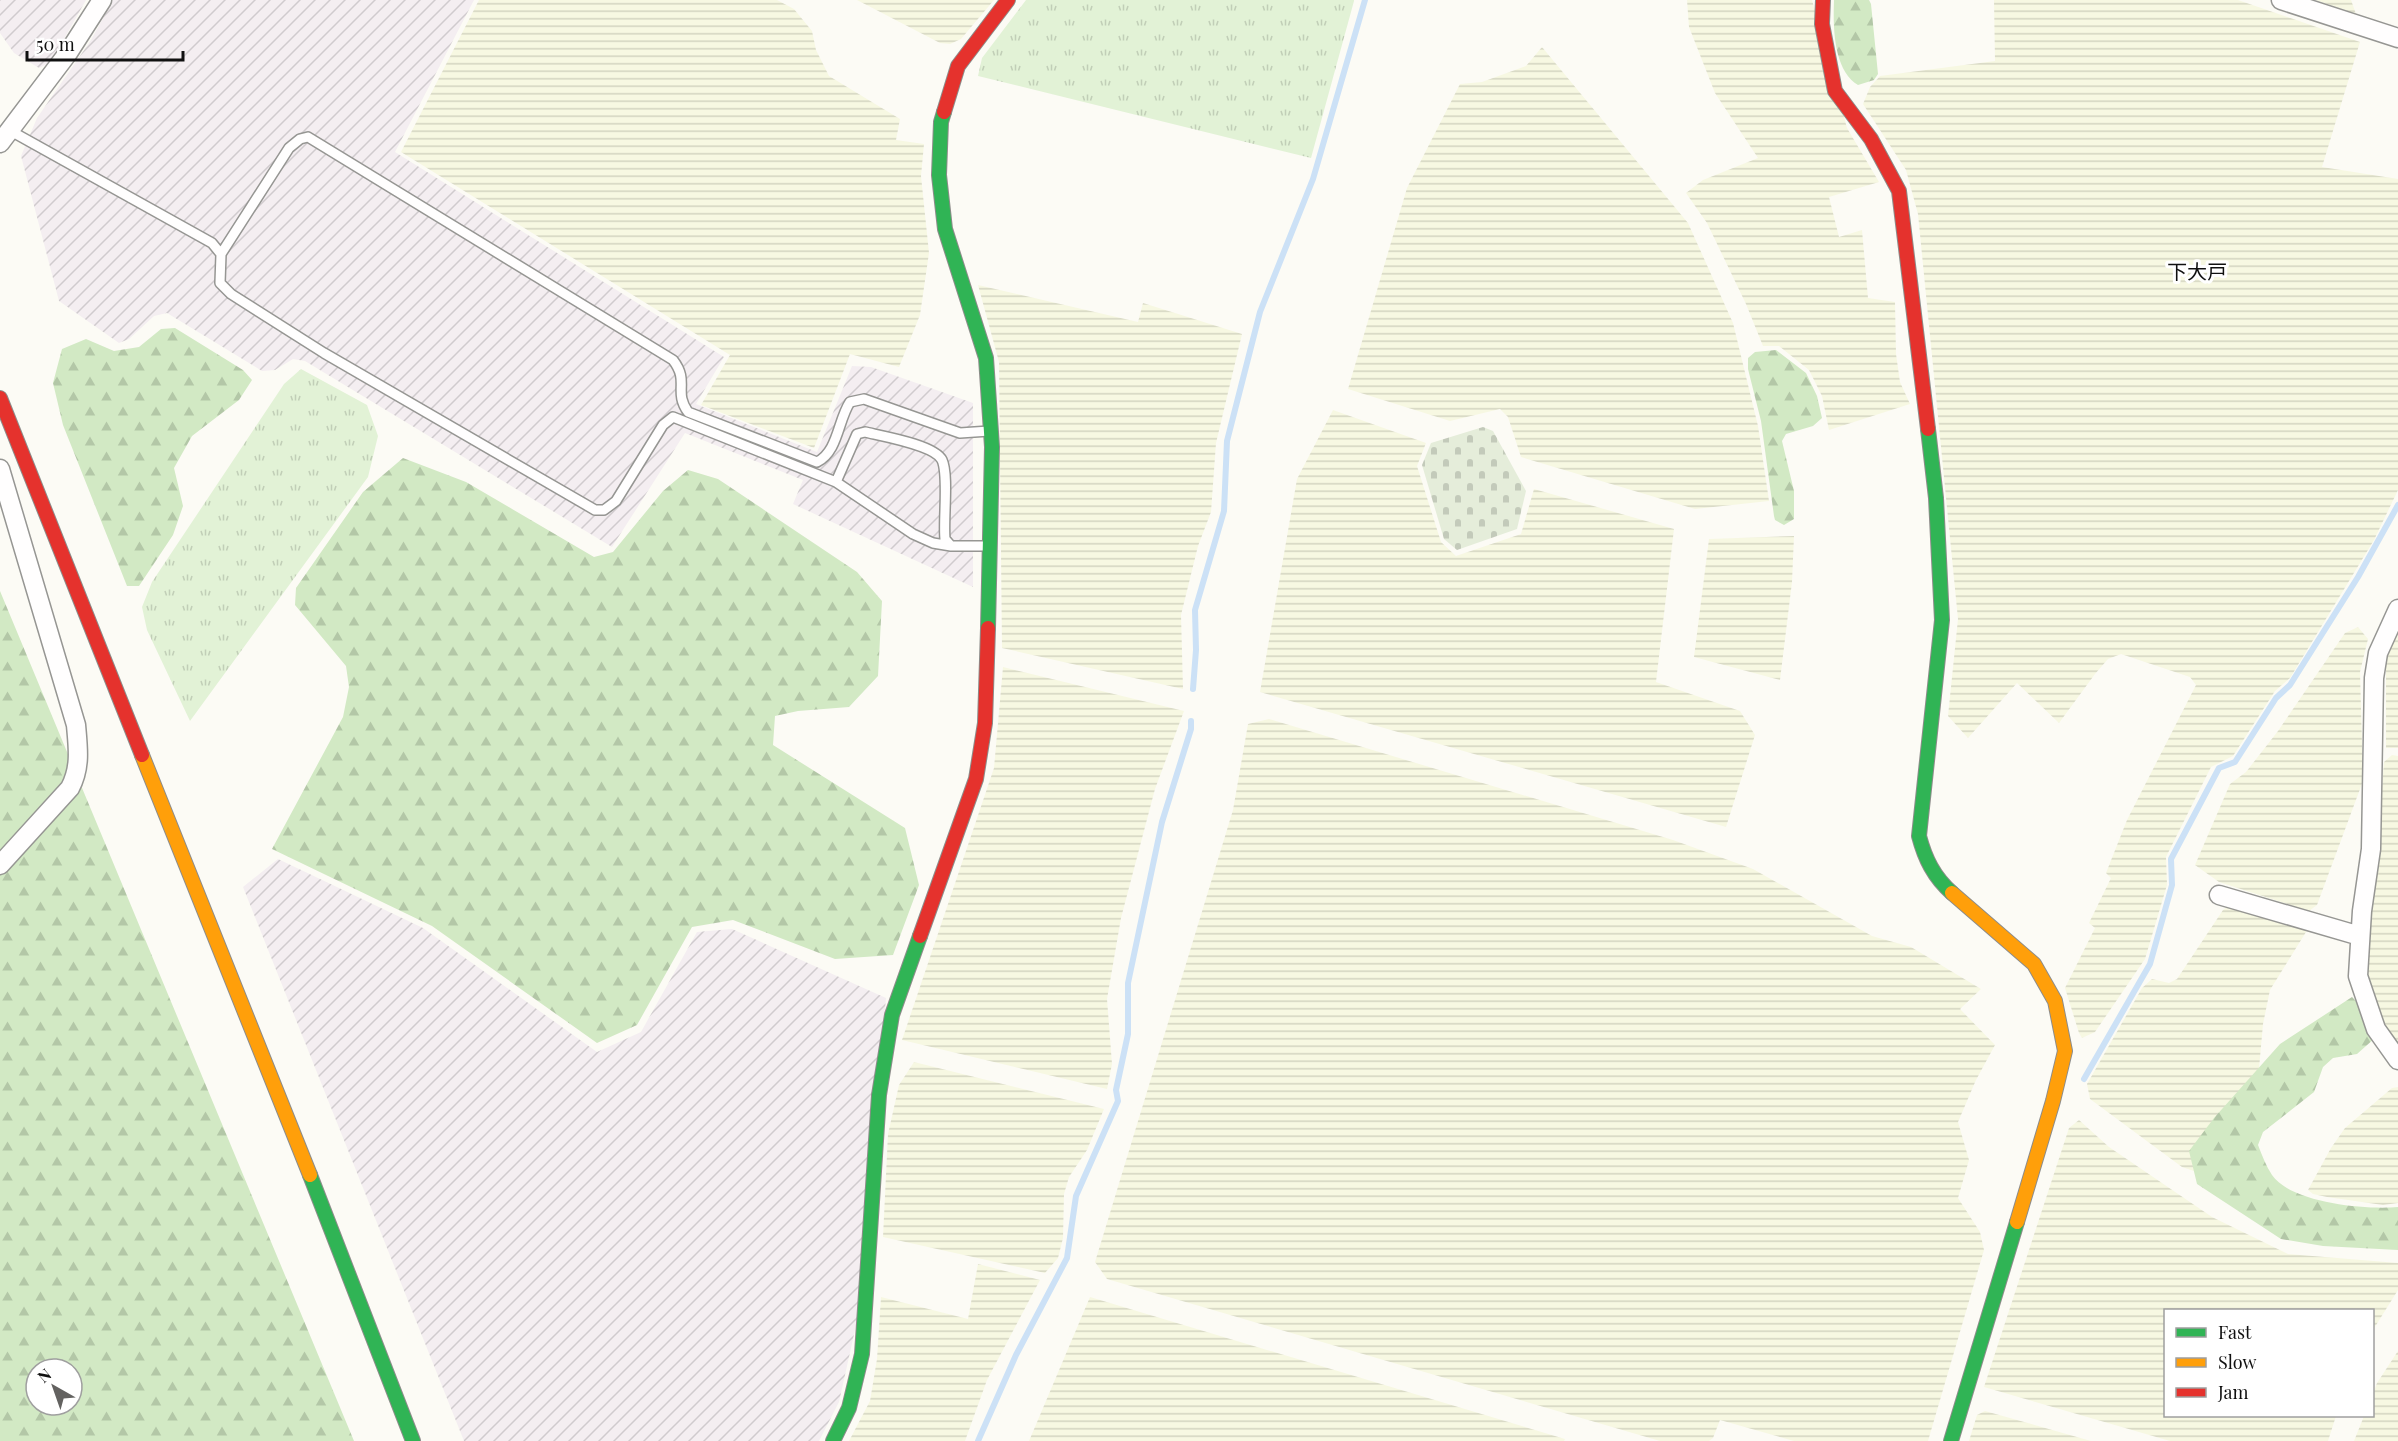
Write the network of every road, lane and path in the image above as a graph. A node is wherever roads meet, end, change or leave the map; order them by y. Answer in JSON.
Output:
{"nodes":[{"id":1,"x":102,"y":0,"type":"edge"},
{"id":2,"x":1008,"y":0,"type":"edge"},
{"id":3,"x":1823,"y":0,"type":"edge"},
{"id":4,"x":2281,"y":0,"type":"edge"},
{"id":5,"x":2398,"y":38,"type":"edge"},
{"id":6,"x":4,"y":136,"type":"edge"},
{"id":7,"x":221,"y":254,"type":"junction"},
{"id":8,"x":0,"y":398,"type":"edge"},
{"id":9,"x":990,"y":431,"type":"junction"},
{"id":10,"x":0,"y":470,"type":"edge"},
{"id":11,"x":836,"y":482,"type":"junction"},
{"id":12,"x":951,"y":546,"type":"junction"},
{"id":13,"x":991,"y":546,"type":"junction"},
{"id":14,"x":2398,"y":609,"type":"edge"},
{"id":15,"x":0,"y":865,"type":"edge"},
{"id":16,"x":2220,"y":895,"type":"dead end"},
{"id":17,"x":2361,"y":936,"type":"junction"},
{"id":18,"x":2398,"y":1060,"type":"edge"},
{"id":19,"x":413,"y":1441,"type":"edge"},
{"id":20,"x":833,"y":1441,"type":"edge"},
{"id":21,"x":1951,"y":1441,"type":"edge"}],
"edges":[{"from":1,"to":6,"type":"street"},
{"from":2,"to":9,"type":"street"},
{"from":3,"to":21,"type":"street"},
{"from":4,"to":5,"type":"street"},
{"from":6,"to":7,"type":"lane"},
{"from":7,"to":9,"type":"lane"},
{"from":7,"to":11,"type":"lane"},
{"from":8,"to":19,"type":"street"},
{"from":9,"to":13,"type":"street"},
{"from":10,"to":15,"type":"street"},
{"from":11,"to":12,"type":"lane"},
{"from":11,"to":12,"type":"lane"},
{"from":12,"to":13,"type":"lane"},
{"from":13,"to":20,"type":"street"},
{"from":14,"to":17,"type":"street"},
{"from":16,"to":17,"type":"street"},
{"from":17,"to":18,"type":"street"}]}
